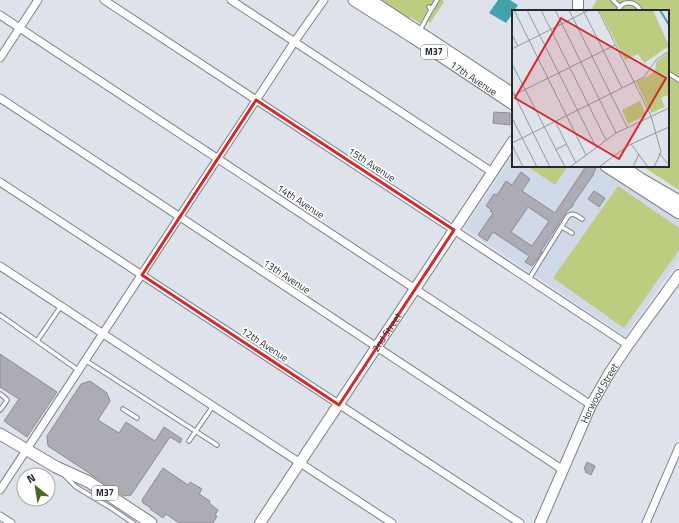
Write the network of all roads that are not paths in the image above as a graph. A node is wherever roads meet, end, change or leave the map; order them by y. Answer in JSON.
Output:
{"nodes":[{"id":1,"x":38,"y":0,"type":"edge"},
{"id":2,"x":104,"y":0,"type":"edge"},
{"id":3,"x":231,"y":0,"type":"edge"},
{"id":4,"x":324,"y":0,"type":"edge"},
{"id":5,"x":354,"y":0,"type":"edge"},
{"id":6,"x":370,"y":0,"type":"edge"},
{"id":7,"x":437,"y":0,"type":"edge"},
{"id":8,"x":613,"y":0,"type":"edge"},
{"id":9,"x":619,"y":6,"type":"junction"},
{"id":10,"x":618,"y":10,"type":"edge"},
{"id":11,"x":640,"y":10,"type":"edge"},
{"id":12,"x":0,"y":15,"type":"edge"},
{"id":13,"x":20,"y":28,"type":"junction"},
{"id":14,"x":416,"y":35,"type":"junction"},
{"id":15,"x":295,"y":42,"type":"junction"},
{"id":16,"x":0,"y":58,"type":"edge"},
{"id":17,"x":669,"y":74,"type":"edge"},
{"id":18,"x":679,"y":80,"type":"edge"},
{"id":19,"x":512,"y":93,"type":"edge"},
{"id":20,"x":0,"y":98,"type":"edge"},
{"id":21,"x":256,"y":100,"type":"junction"},
{"id":22,"x":512,"y":103,"type":"edge"},
{"id":23,"x":512,"y":142,"type":"edge"},
{"id":24,"x":218,"y":158,"type":"junction"},
{"id":25,"x":608,"y":167,"type":"edge"},
{"id":26,"x":623,"y":167,"type":"edge"},
{"id":27,"x":492,"y":172,"type":"junction"},
{"id":28,"x":0,"y":182,"type":"edge"},
{"id":29,"x":679,"y":201,"type":"edge"},
{"id":30,"x":679,"y":213,"type":"edge"},
{"id":31,"x":180,"y":217,"type":"junction"},
{"id":32,"x":582,"y":219,"type":"dead end"},
{"id":33,"x":562,"y":227,"type":"junction"},
{"id":34,"x":454,"y":230,"type":"junction"},
{"id":35,"x":572,"y":234,"type":"dead end"},
{"id":36,"x":0,"y":266,"type":"edge"},
{"id":37,"x":679,"y":274,"type":"edge"},
{"id":38,"x":142,"y":275,"type":"junction"},
{"id":39,"x":529,"y":279,"type":"junction"},
{"id":40,"x":415,"y":288,"type":"junction"},
{"id":41,"x":61,"y":306,"type":"junction"},
{"id":42,"x":0,"y":315,"type":"edge"},
{"id":43,"x":102,"y":334,"type":"junction"},
{"id":44,"x":37,"y":341,"type":"junction"},
{"id":45,"x":628,"y":346,"type":"junction"},
{"id":46,"x":377,"y":347,"type":"junction"},
{"id":47,"x":85,"y":360,"type":"junction"},
{"id":48,"x":78,"y":370,"type":"junction"},
{"id":49,"x":0,"y":394,"type":"edge"},
{"id":50,"x":339,"y":405,"type":"junction"},
{"id":51,"x":592,"y":405,"type":"junction"},
{"id":52,"x":212,"y":406,"type":"junction"},
{"id":53,"x":123,"y":409,"type":"dead end"},
{"id":54,"x":0,"y":410,"type":"edge"},
{"id":55,"x":137,"y":418,"type":"dead end"},
{"id":56,"x":195,"y":431,"type":"junction"},
{"id":57,"x":0,"y":434,"type":"edge"},
{"id":58,"x":189,"y":441,"type":"dead end"},
{"id":59,"x":217,"y":445,"type":"dead end"},
{"id":60,"x":679,"y":447,"type":"edge"},
{"id":61,"x":27,"y":450,"type":"junction"},
{"id":62,"x":300,"y":463,"type":"junction"},
{"id":63,"x":56,"y":467,"type":"junction"},
{"id":64,"x":563,"y":470,"type":"junction"},
{"id":65,"x":0,"y":490,"type":"edge"},
{"id":66,"x":0,"y":516,"type":"edge"},
{"id":67,"x":126,"y":519,"type":"junction"},
{"id":68,"x":262,"y":522,"type":"edge"},
{"id":69,"x":11,"y":523,"type":"edge"},
{"id":70,"x":124,"y":523,"type":"edge"},
{"id":71,"x":133,"y":523,"type":"edge"},
{"id":72,"x":151,"y":523,"type":"edge"},
{"id":73,"x":392,"y":523,"type":"edge"},
{"id":74,"x":520,"y":523,"type":"edge"},
{"id":75,"x":540,"y":523,"type":"edge"},
{"id":76,"x":646,"y":523,"type":"edge"}],
"edges":[{"from":1,"to":13,"type":"street"},
{"from":2,"to":21,"type":"street","name":"15th Avenue"},
{"from":3,"to":15,"type":"street"},
{"from":4,"to":15,"type":"street"},
{"from":5,"to":14,"type":"main road","name":"17th Avenue","number":"M37"},
{"from":6,"to":14,"type":"main road","name":"17th Avenue","number":"M37"},
{"from":7,"to":14,"type":"lane"},
{"from":8,"to":9,"type":"lane"},
{"from":9,"to":10,"type":"lane"},
{"from":9,"to":11,"type":"lane"},
{"from":12,"to":13,"type":"street","name":"14th Avenue"},
{"from":13,"to":16,"type":"street"},
{"from":13,"to":24,"type":"street","name":"14th Avenue"},
{"from":14,"to":19,"type":"main road","name":"17th Avenue","number":"M37"},
{"from":14,"to":22,"type":"main road","name":"17th Avenue","number":"M37"},
{"from":15,"to":21,"type":"street"},
{"from":15,"to":27,"type":"street"},
{"from":17,"to":18,"type":"lane"},
{"from":20,"to":31,"type":"street","name":"13th Avenue"},
{"from":21,"to":24,"type":"street"},
{"from":21,"to":34,"type":"street","name":"15th Avenue"},
{"from":23,"to":27,"type":"main road","name":"2nd Street"},
{"from":24,"to":31,"type":"street"},
{"from":24,"to":40,"type":"street","name":"14th Avenue"},
{"from":25,"to":30,"type":"main road"},
{"from":26,"to":29,"type":"main road"},
{"from":27,"to":34,"type":"main road","name":"2nd Street"},
{"from":28,"to":38,"type":"street","name":"12th Avenue"},
{"from":31,"to":38,"type":"street"},
{"from":31,"to":46,"type":"street","name":"13th Avenue"},
{"from":32,"to":33,"type":"lane"},
{"from":33,"to":35,"type":"lane"},
{"from":33,"to":39,"type":"lane"},
{"from":34,"to":39,"type":"street","name":"15th Avenue"},
{"from":34,"to":40,"type":"main road","name":"2nd Street"},
{"from":36,"to":41,"type":"street"},
{"from":37,"to":45,"type":"main road","name":"Horwood Street"},
{"from":38,"to":43,"type":"street"},
{"from":38,"to":50,"type":"street","name":"12th Avenue"},
{"from":39,"to":45,"type":"street","name":"15th Avenue"},
{"from":40,"to":46,"type":"main road","name":"2nd Street"},
{"from":40,"to":51,"type":"street","name":"14th Avenue"},
{"from":41,"to":43,"type":"street"},
{"from":41,"to":44,"type":"lane"},
{"from":42,"to":44,"type":"lane"},
{"from":43,"to":47,"type":"street"},
{"from":43,"to":52,"type":"street"},
{"from":44,"to":48,"type":"lane"},
{"from":45,"to":51,"type":"main road","name":"Horwood Street"},
{"from":46,"to":50,"type":"main road","name":"2nd Street"},
{"from":46,"to":64,"type":"street","name":"13th Avenue"},
{"from":47,"to":48,"type":"street"},
{"from":47,"to":56,"type":"lane"},
{"from":48,"to":61,"type":"street"},
{"from":49,"to":54,"type":"lane"},
{"from":50,"to":62,"type":"main road","name":"2nd Street"},
{"from":50,"to":74,"type":"street","name":"12th Avenue"},
{"from":51,"to":64,"type":"main road","name":"Horwood Street"},
{"from":52,"to":56,"type":"lane"},
{"from":52,"to":62,"type":"street"},
{"from":53,"to":55,"type":"lane"},
{"from":56,"to":58,"type":"lane"},
{"from":56,"to":59,"type":"lane"},
{"from":57,"to":61,"type":"main road"},
{"from":60,"to":76,"type":"street"},
{"from":61,"to":63,"type":"main road"},
{"from":61,"to":65,"type":"street"},
{"from":62,"to":68,"type":"main road","name":"2nd Street"},
{"from":62,"to":73,"type":"street"},
{"from":63,"to":67,"type":"lane"},
{"from":63,"to":72,"type":"main road","number":"M37"},
{"from":64,"to":75,"type":"main road","name":"Horwood Street"},
{"from":66,"to":69,"type":"street"},
{"from":67,"to":70,"type":"lane"},
{"from":67,"to":71,"type":"lane"}]}
